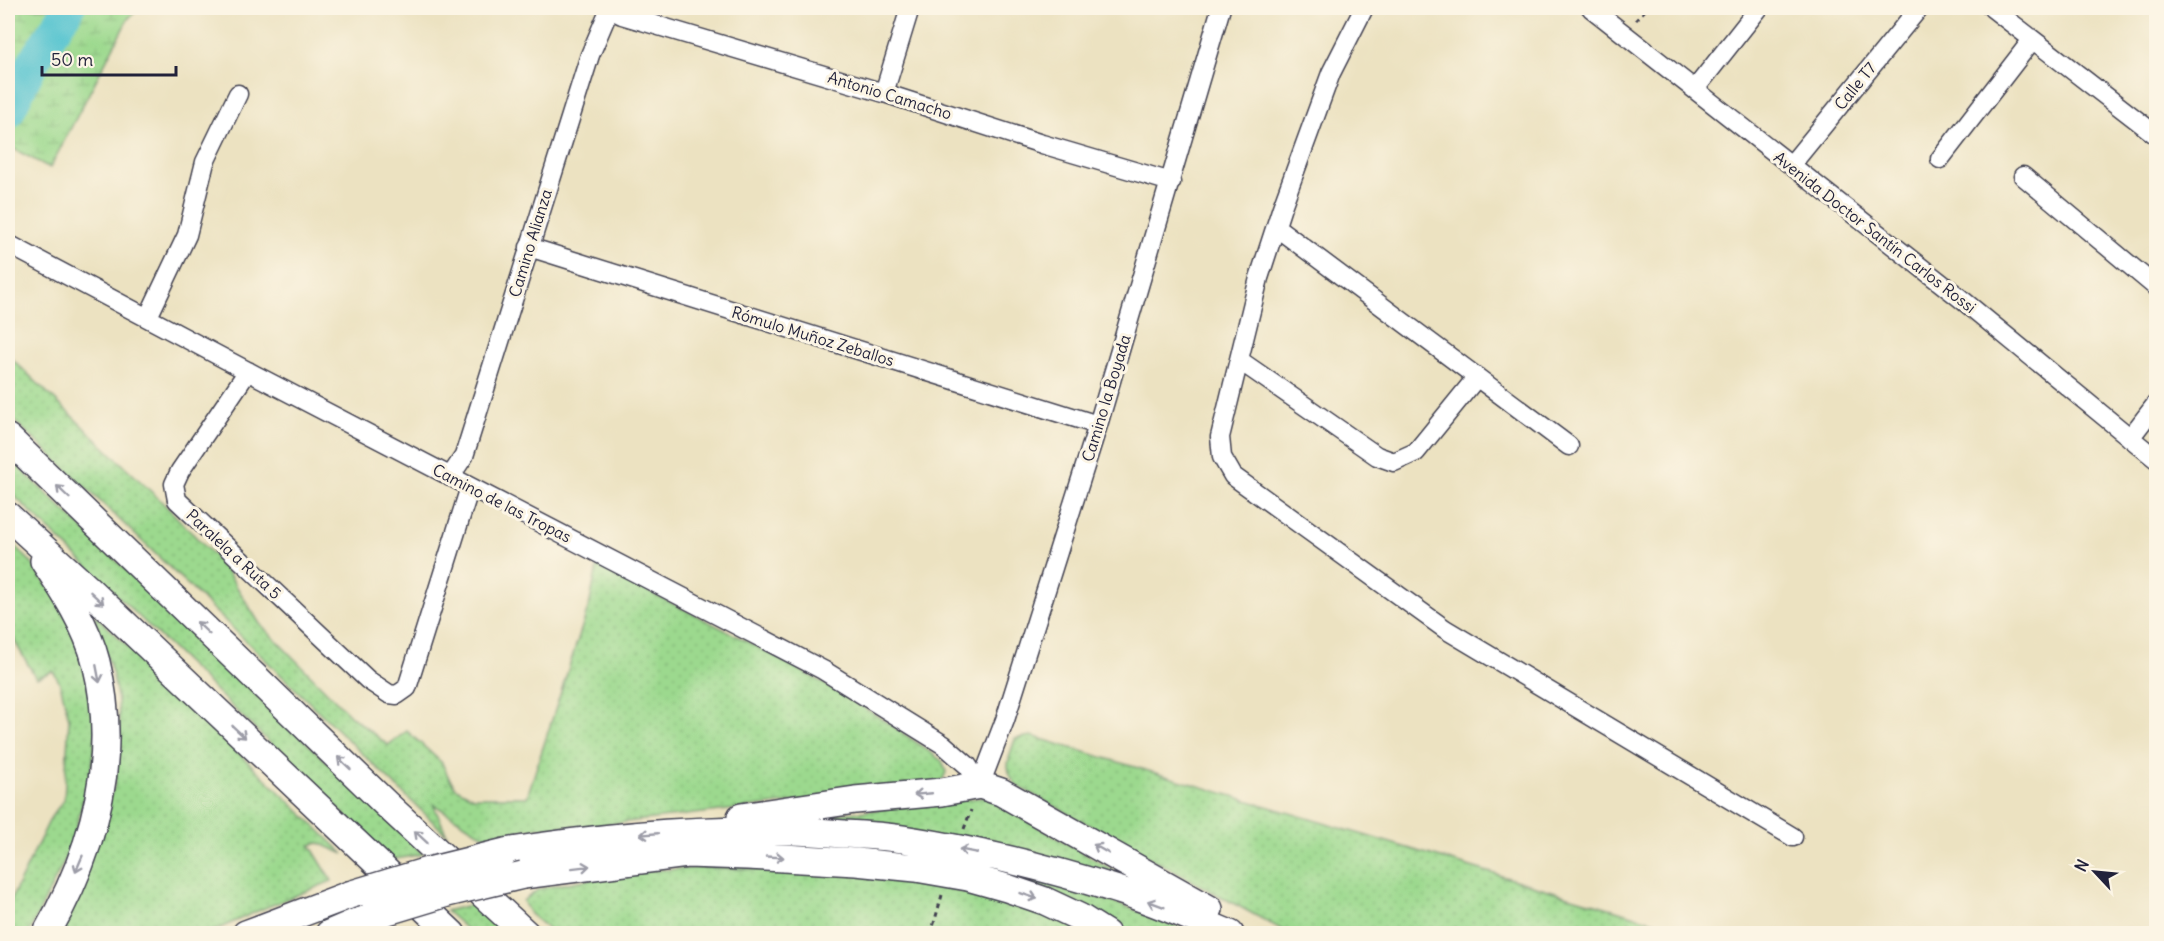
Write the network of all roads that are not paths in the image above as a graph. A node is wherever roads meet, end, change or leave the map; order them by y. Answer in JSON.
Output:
{"nodes":[{"id":1,"x":610,"y":8,"type":"edge"},
{"id":2,"x":910,"y":8,"type":"edge"},
{"id":3,"x":1221,"y":8,"type":"edge"},
{"id":4,"x":1364,"y":8,"type":"edge"},
{"id":5,"x":1591,"y":8,"type":"edge"},
{"id":6,"x":1759,"y":8,"type":"edge"},
{"id":7,"x":1919,"y":8,"type":"edge"},
{"id":8,"x":1992,"y":8,"type":"edge"},
{"id":9,"x":2032,"y":40,"type":"junction"},
{"id":10,"x":1695,"y":89,"type":"junction"},
{"id":11,"x":884,"y":93,"type":"junction"},
{"id":12,"x":238,"y":94,"type":"dead end"},
{"id":13,"x":2157,"y":135,"type":"edge"},
{"id":14,"x":1940,"y":159,"type":"dead end"},
{"id":15,"x":1791,"y":165,"type":"junction"},
{"id":16,"x":2023,"y":176,"type":"dead end"},
{"id":17,"x":1171,"y":182,"type":"junction"},
{"id":18,"x":1276,"y":227,"type":"junction"},
{"id":19,"x":529,"y":247,"type":"junction"},
{"id":20,"x":15,"y":248,"type":"edge"},
{"id":21,"x":2157,"y":287,"type":"edge"},
{"id":22,"x":148,"y":318,"type":"junction"},
{"id":23,"x":1239,"y":360,"type":"junction"},
{"id":24,"x":248,"y":371,"type":"junction"},
{"id":25,"x":1477,"y":377,"type":"junction"},
{"id":26,"x":2157,"y":404,"type":"edge"},
{"id":27,"x":1098,"y":425,"type":"junction"},
{"id":28,"x":8,"y":438,"type":"edge"},
{"id":29,"x":2130,"y":438,"type":"junction"},
{"id":30,"x":1569,"y":446,"type":"dead end"},
{"id":31,"x":2157,"y":459,"type":"edge"},
{"id":32,"x":450,"y":477,"type":"junction"},
{"id":33,"x":470,"y":487,"type":"junction"},
{"id":34,"x":15,"y":523,"type":"edge"},
{"id":35,"x":981,"y":785,"type":"junction"},
{"id":36,"x":695,"y":830,"type":"junction"},
{"id":37,"x":1792,"y":837,"type":"dead end"},
{"id":38,"x":46,"y":933,"type":"edge"},
{"id":39,"x":246,"y":933,"type":"edge"},
{"id":40,"x":329,"y":933,"type":"edge"},
{"id":41,"x":452,"y":933,"type":"edge"},
{"id":42,"x":526,"y":933,"type":"edge"},
{"id":43,"x":1106,"y":933,"type":"edge"},
{"id":44,"x":1230,"y":933,"type":"edge"},
{"id":45,"x":1240,"y":933,"type":"edge"}],
"edges":[{"from":1,"to":11,"type":"street","name":"Antonio Camacho"},
{"from":1,"to":19,"type":"street","name":"Camino Alianza"},
{"from":2,"to":11,"type":"street"},
{"from":3,"to":17,"type":"street","name":"Camino la Boyada"},
{"from":4,"to":18,"type":"street"},
{"from":5,"to":10,"type":"street","name":"Avenida Doctor Santín Carlos Rossi"},
{"from":6,"to":10,"type":"street"},
{"from":7,"to":15,"type":"street","name":"Calle T7"},
{"from":8,"to":9,"type":"street"},
{"from":9,"to":13,"type":"street"},
{"from":9,"to":14,"type":"street"},
{"from":10,"to":15,"type":"street","name":"Avenida Doctor Santín Carlos Rossi"},
{"from":11,"to":17,"type":"street","name":"Antonio Camacho"},
{"from":12,"to":22,"type":"street"},
{"from":15,"to":29,"type":"street","name":"Avenida Doctor Santín Carlos Rossi"},
{"from":16,"to":21,"type":"street"},
{"from":17,"to":27,"type":"street","name":"Camino la Boyada"},
{"from":18,"to":23,"type":"street"},
{"from":18,"to":25,"type":"street"},
{"from":19,"to":27,"type":"street","name":"Rómulo Muñoz Zeballos"},
{"from":19,"to":32,"type":"street","name":"Camino Alianza"},
{"from":20,"to":22,"type":"street","name":"Camino de las Tropas"},
{"from":22,"to":24,"type":"street","name":"Camino de las Tropas"},
{"from":23,"to":25,"type":"street"},
{"from":23,"to":37,"type":"street"},
{"from":24,"to":32,"type":"street","name":"Camino de las Tropas"},
{"from":24,"to":33,"type":"street","name":"Paralela a Ruta 5"},
{"from":25,"to":30,"type":"street"},
{"from":26,"to":29,"type":"street"},
{"from":27,"to":35,"type":"street","name":"Camino la Boyada"},
{"from":42,"to":28,"type":"highway","one_way":true},
{"from":29,"to":31,"type":"street","name":"Avenida Doctor Santín Carlos Rossi"},
{"from":32,"to":33,"type":"street","name":"Camino de las Tropas"},
{"from":33,"to":35,"type":"street","name":"Camino de las Tropas"},
{"from":34,"to":38,"type":"highway","one_way":true},
{"from":34,"to":41,"type":"highway","one_way":true},
{"from":35,"to":36,"type":"highway","one_way":true},
{"from":45,"to":35,"type":"highway","one_way":true},
{"from":36,"to":39,"type":"highway","one_way":true,"bridge":true},
{"from":44,"to":36,"type":"highway","one_way":true},
{"from":40,"to":43,"type":"highway","one_way":true,"bridge":true}]}
